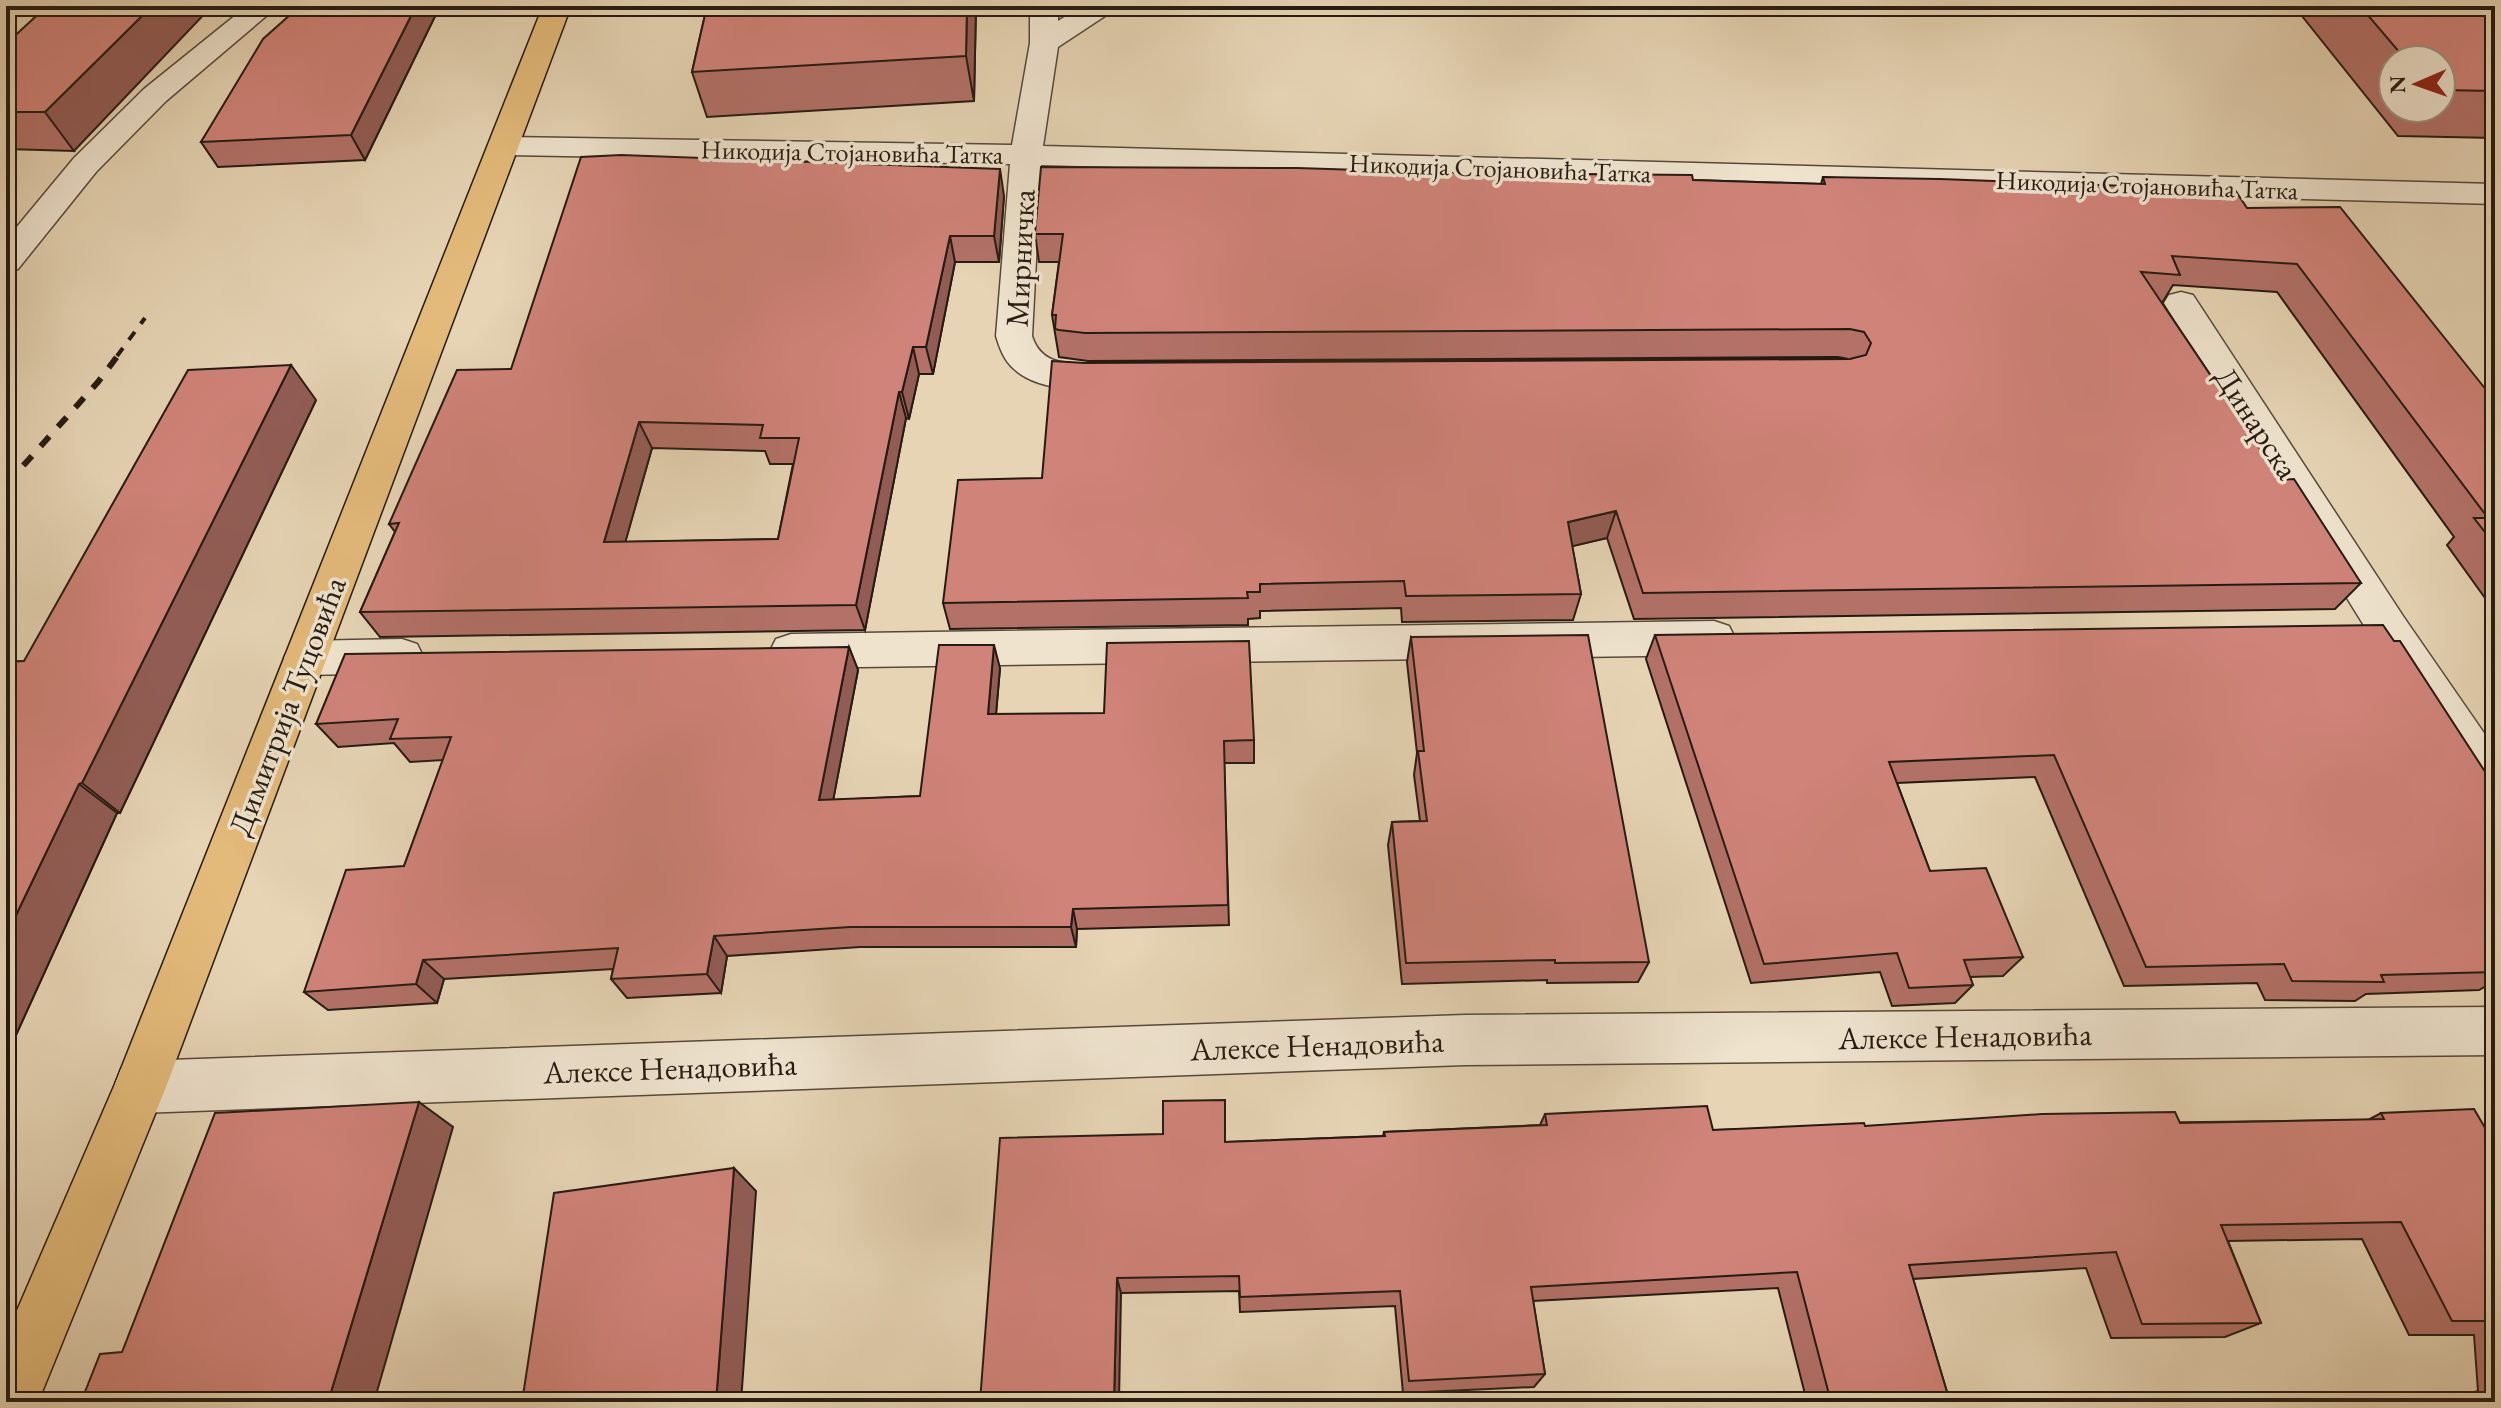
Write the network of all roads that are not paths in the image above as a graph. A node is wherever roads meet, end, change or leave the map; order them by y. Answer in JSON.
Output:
{"nodes":[{"id":1,"x":264,"y":6,"type":"edge"},
{"id":2,"x":557,"y":6,"type":"edge"},
{"id":3,"x":1044,"y":6,"type":"edge"},
{"id":4,"x":1101,"y":6,"type":"edge"},
{"id":5,"x":1044,"y":43,"type":"junction"},
{"id":6,"x":504,"y":146,"type":"junction"},
{"id":7,"x":1026,"y":155,"type":"junction"},
{"id":8,"x":2495,"y":194,"type":"edge"},
{"id":9,"x":6,"y":262,"type":"edge"},
{"id":10,"x":2181,"y":303,"type":"edge"},
{"id":11,"x":1136,"y":376,"type":"edge"},
{"id":12,"x":2388,"y":628,"type":"junction"},
{"id":13,"x":2340,"y":629,"type":"edge"},
{"id":14,"x":1750,"y":637,"type":"edge"},
{"id":15,"x":759,"y":651,"type":"edge"},
{"id":16,"x":440,"y":656,"type":"edge"},
{"id":17,"x":305,"y":658,"type":"junction"},
{"id":18,"x":2493,"y":783,"type":"edge"},
{"id":19,"x":2495,"y":1031,"type":"edge"},
{"id":20,"x":140,"y":1087,"type":"junction"},
{"id":21,"x":8,"y":1402,"type":"edge"}],
"edges":[{"from":1,"to":9,"type":"street"},
{"from":2,"to":6,"type":"main road","name":"Димитрија Туцовића"},
{"from":3,"to":5,"type":"street","name":"Мирничка"},
{"from":4,"to":5,"type":"street"},
{"from":5,"to":7,"type":"street","name":"Мирничка"},
{"from":6,"to":7,"type":"street","name":"Никодија Стојановића Татка"},
{"from":6,"to":17,"type":"main road","name":"Димитрија Туцовића"},
{"from":7,"to":8,"type":"street","name":"Никодија Стојановића Татка"},
{"from":7,"to":11,"type":"street","name":"Мирничка"},
{"from":10,"to":12,"type":"street","name":"Динарска"},
{"from":12,"to":13,"type":"street"},
{"from":12,"to":18,"type":"street","name":"Динарска"},
{"from":14,"to":15,"type":"street"},
{"from":16,"to":17,"type":"street"},
{"from":17,"to":20,"type":"main road","name":"Димитрија Туцовића"},
{"from":19,"to":20,"type":"street","name":"Алексе Ненадовића"},
{"from":20,"to":21,"type":"main road","name":"Димитрија Туцовића"}]}
